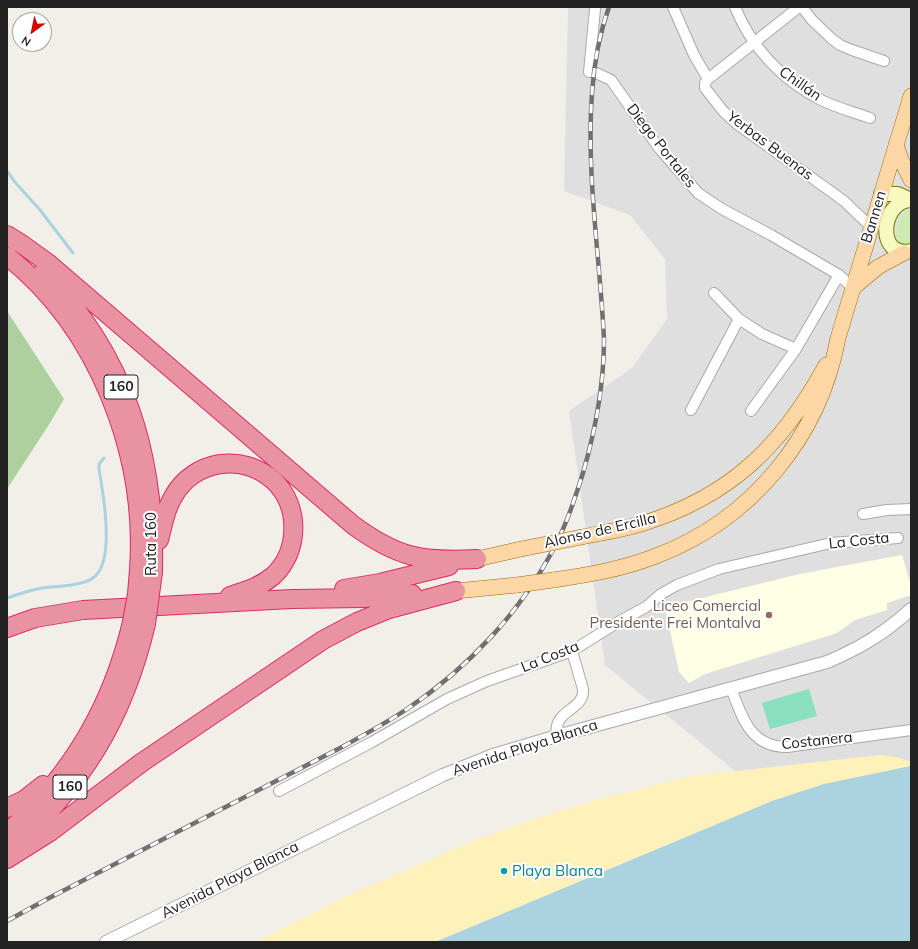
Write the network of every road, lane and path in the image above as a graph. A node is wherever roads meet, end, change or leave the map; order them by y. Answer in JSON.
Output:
{"nodes":[{"id":1,"x":673,"y":7,"type":"edge"},
{"id":2,"x":735,"y":7,"type":"edge"},
{"id":3,"x":799,"y":7,"type":"edge"},
{"id":4,"x":802,"y":7,"type":"edge"},
{"id":5,"x":595,"y":9,"type":"dead end"},
{"id":6,"x":754,"y":42,"type":"junction"},
{"id":7,"x":884,"y":61,"type":"dead end"},
{"id":8,"x":708,"y":79,"type":"junction"},
{"id":9,"x":911,"y":96,"type":"edge"},
{"id":10,"x":870,"y":118,"type":"dead end"},
{"id":11,"x":896,"y":145,"type":"junction"},
{"id":12,"x":911,"y":180,"type":"edge"},
{"id":13,"x":881,"y":194,"type":"junction"},
{"id":14,"x":911,"y":200,"type":"edge"},
{"id":15,"x":871,"y":227,"type":"junction"},
{"id":16,"x":7,"y":235,"type":"edge"},
{"id":17,"x":7,"y":239,"type":"edge"},
{"id":18,"x":889,"y":244,"type":"junction"},
{"id":19,"x":907,"y":252,"type":"edge"},
{"id":20,"x":7,"y":256,"type":"edge"},
{"id":21,"x":839,"y":275,"type":"junction"},
{"id":22,"x":853,"y":288,"type":"junction"},
{"id":23,"x":714,"y":293,"type":"dead end"},
{"id":24,"x":739,"y":319,"type":"junction"},
{"id":25,"x":838,"y":338,"type":"junction"},
{"id":26,"x":796,"y":349,"type":"junction"},
{"id":27,"x":691,"y":410,"type":"dead end"},
{"id":28,"x":751,"y":411,"type":"dead end"},
{"id":29,"x":911,"y":509,"type":"edge"},
{"id":30,"x":863,"y":514,"type":"dead end"},
{"id":31,"x":898,"y":538,"type":"dead end"},
{"id":32,"x":477,"y":559,"type":"junction"},
{"id":33,"x":146,"y":571,"type":"junction"},
{"id":34,"x":456,"y":591,"type":"junction"},
{"id":35,"x":292,"y":599,"type":"junction"},
{"id":36,"x":207,"y":604,"type":"junction"},
{"id":37,"x":910,"y":612,"type":"edge"},
{"id":38,"x":139,"y":623,"type":"junction"},
{"id":39,"x":7,"y":628,"type":"edge"},
{"id":40,"x":572,"y":651,"type":"junction"},
{"id":41,"x":731,"y":688,"type":"junction"},
{"id":42,"x":911,"y":730,"type":"edge"},
{"id":43,"x":557,"y":736,"type":"junction"},
{"id":44,"x":79,"y":750,"type":"junction"},
{"id":45,"x":279,"y":791,"type":"dead end"},
{"id":46,"x":7,"y":808,"type":"edge"},
{"id":47,"x":7,"y":832,"type":"edge"},
{"id":48,"x":7,"y":849,"type":"edge"},
{"id":49,"x":7,"y":859,"type":"edge"},
{"id":50,"x":106,"y":942,"type":"edge"}],
"edges":[{"from":1,"to":8,"type":"street","name":"Yerbas Buenas"},
{"from":2,"to":6,"type":"street","name":"Chillán"},
{"from":3,"to":6,"type":"street"},
{"from":4,"to":7,"type":"street"},
{"from":5,"to":21,"type":"street","name":"Diego Portales"},
{"from":6,"to":8,"type":"street"},
{"from":6,"to":10,"type":"street","name":"Chillán"},
{"from":8,"to":15,"type":"street","name":"Yerbas Buenas"},
{"from":9,"to":11,"type":"main road","name":"Bannen"},
{"from":11,"to":12,"type":"main road"},
{"from":11,"to":13,"type":"main road","name":"Bannen"},
{"from":13,"to":14,"type":"main road"},
{"from":13,"to":15,"type":"main road","name":"Bannen"},
{"from":14,"to":18,"type":"main road"},
{"from":15,"to":18,"type":"main road"},
{"from":15,"to":22,"type":"main road","name":"Bannen"},
{"from":16,"to":32,"type":"highway"},
{"from":17,"to":33,"type":"highway","name":"Ruta 160","number":"160"},
{"from":18,"to":19,"type":"main road"},
{"from":19,"to":22,"type":"main road"},
{"from":20,"to":33,"type":"highway","name":"Ruta 160","number":"160"},
{"from":21,"to":22,"type":"street","name":"Diego Portales"},
{"from":21,"to":26,"type":"street"},
{"from":22,"to":25,"type":"main road","name":"Bannen"},
{"from":23,"to":24,"type":"street"},
{"from":24,"to":26,"type":"street"},
{"from":24,"to":27,"type":"street"},
{"from":25,"to":32,"type":"main road","name":"Alonso de Ercilla","bridge":true},
{"from":25,"to":34,"type":"main road","bridge":true},
{"from":26,"to":28,"type":"street"},
{"from":29,"to":30,"type":"street"},
{"from":31,"to":40,"type":"street","name":"La Costa"},
{"from":32,"to":35,"type":"highway"},
{"from":33,"to":36,"type":"highway"},
{"from":33,"to":38,"type":"highway","name":"Ruta 160","number":"160","bridge":true},
{"from":34,"to":35,"type":"highway"},
{"from":34,"to":49,"type":"highway"},
{"from":35,"to":36,"type":"highway"},
{"from":36,"to":39,"type":"highway"},
{"from":37,"to":41,"type":"street","name":"Avenida Playa Blanca"},
{"from":38,"to":44,"type":"highway","name":"Ruta 160","number":"160"},
{"from":38,"to":48,"type":"highway","name":"Ruta 160","number":"160"},
{"from":40,"to":43,"type":"street"},
{"from":40,"to":45,"type":"street","name":"La Costa"},
{"from":41,"to":42,"type":"street","name":"Costanera"},
{"from":41,"to":43,"type":"street","name":"Avenida Playa Blanca"},
{"from":43,"to":50,"type":"street","name":"Avenida Playa Blanca"},
{"from":44,"to":46,"type":"highway"},
{"from":44,"to":47,"type":"highway","name":"Ruta 160","number":"160"}]}
